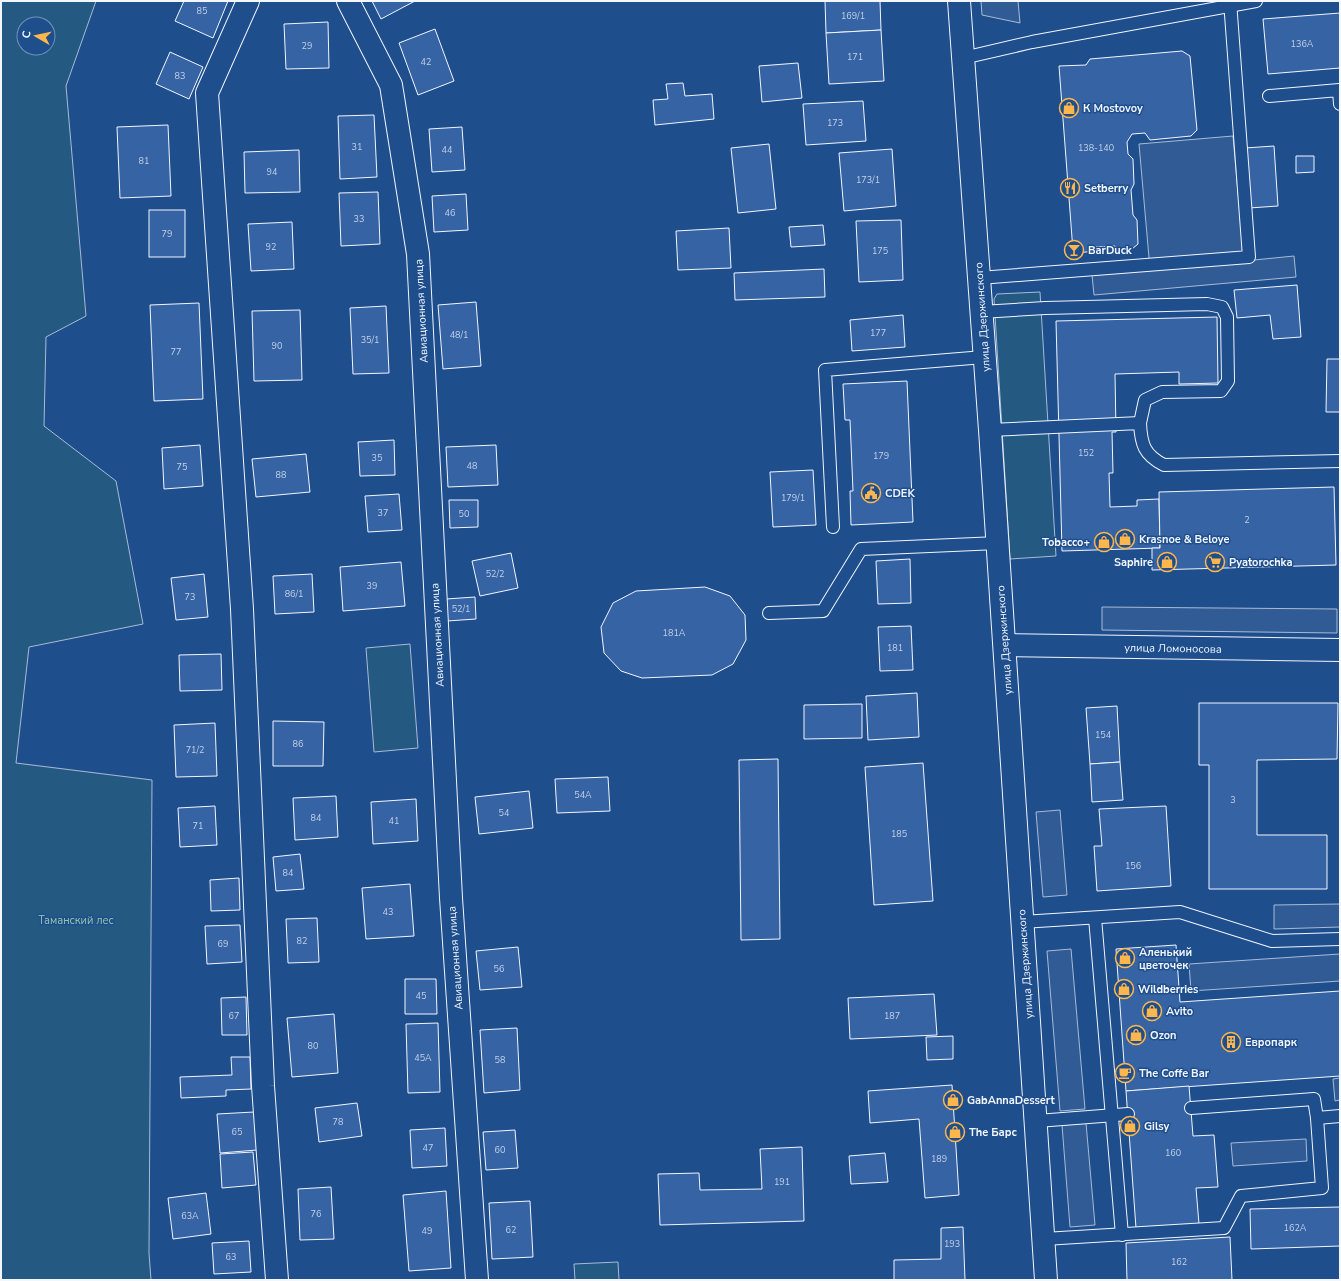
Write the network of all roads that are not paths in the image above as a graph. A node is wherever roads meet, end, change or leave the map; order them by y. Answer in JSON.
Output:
{"nodes":[{"id":1,"x":248,"y":1,"type":"edge"},
{"id":2,"x":348,"y":1,"type":"edge"},
{"id":3,"x":959,"y":1,"type":"edge"},
{"id":4,"x":1256,"y":1,"type":"edge"},
{"id":5,"x":1231,"y":4,"type":"edge"},
{"id":6,"x":963,"y":58,"type":"junction"},
{"id":7,"x":1339,"y":90,"type":"edge"},
{"id":8,"x":1269,"y":96,"type":"dead end"},
{"id":9,"x":1340,"y":104,"type":"edge"},
{"id":10,"x":979,"y":278,"type":"junction"},
{"id":11,"x":981,"y":312,"type":"junction"},
{"id":12,"x":984,"y":357,"type":"junction"},
{"id":13,"x":1140,"y":423,"type":"junction"},
{"id":14,"x":990,"y":430,"type":"junction"},
{"id":15,"x":1340,"y":461,"type":"edge"},
{"id":16,"x":833,"y":526,"type":"dead end"},
{"id":17,"x":998,"y":543,"type":"junction"},
{"id":18,"x":769,"y":613,"type":"dead end"},
{"id":19,"x":1005,"y":645,"type":"junction"},
{"id":20,"x":1340,"y":650,"type":"edge"},
{"id":21,"x":1095,"y":918,"type":"junction"},
{"id":22,"x":1022,"y":922,"type":"junction"},
{"id":23,"x":1340,"y":939,"type":"edge"},
{"id":24,"x":1191,"y":1108,"type":"dead end"},
{"id":25,"x":1128,"y":1114,"type":"dead end"},
{"id":26,"x":1113,"y":1115,"type":"junction"},
{"id":27,"x":1340,"y":1116,"type":"edge"},
{"id":28,"x":1317,"y":1118,"type":"junction"},
{"id":29,"x":1036,"y":1121,"type":"junction"},
{"id":30,"x":1122,"y":1235,"type":"junction"},
{"id":31,"x":1044,"y":1239,"type":"junction"},
{"id":32,"x":277,"y":1280,"type":"edge"},
{"id":33,"x":477,"y":1280,"type":"edge"},
{"id":34,"x":1046,"y":1280,"type":"edge"}],
"edges":[{"from":1,"to":32,"type":"street"},
{"from":2,"to":33,"type":"street","name":"Авиационная улица"},
{"from":3,"to":6,"type":"street","name":"улица Дзержинского"},
{"from":4,"to":5,"type":"lane"},
{"from":5,"to":6,"type":"lane"},
{"from":5,"to":10,"type":"lane"},
{"from":6,"to":10,"type":"street","name":"улица Дзержинского"},
{"from":7,"to":8,"type":"lane"},
{"from":7,"to":9,"type":"lane"},
{"from":10,"to":11,"type":"street","name":"улица Дзержинского"},
{"from":11,"to":12,"type":"street","name":"улица Дзержинского"},
{"from":11,"to":13,"type":"lane"},
{"from":12,"to":14,"type":"street","name":"улица Дзержинского"},
{"from":12,"to":16,"type":"lane"},
{"from":13,"to":14,"type":"lane"},
{"from":13,"to":15,"type":"lane"},
{"from":14,"to":17,"type":"street","name":"улица Дзержинского"},
{"from":17,"to":18,"type":"lane"},
{"from":17,"to":19,"type":"street","name":"улица Дзержинского"},
{"from":19,"to":20,"type":"street","name":"улица Ломоносова"},
{"from":19,"to":22,"type":"street","name":"улица Дзержинского"},
{"from":21,"to":22,"type":"lane"},
{"from":21,"to":23,"type":"lane"},
{"from":21,"to":26,"type":"lane"},
{"from":22,"to":29,"type":"street","name":"улица Дзержинского"},
{"from":24,"to":28,"type":"lane"},
{"from":25,"to":26,"type":"lane"},
{"from":26,"to":29,"type":"lane"},
{"from":26,"to":30,"type":"lane"},
{"from":27,"to":28,"type":"lane"},
{"from":28,"to":30,"type":"lane"},
{"from":29,"to":31,"type":"street","name":"улица Дзержинского"},
{"from":30,"to":31,"type":"lane"},
{"from":31,"to":34,"type":"street","name":"улица Дзержинского"}]}
